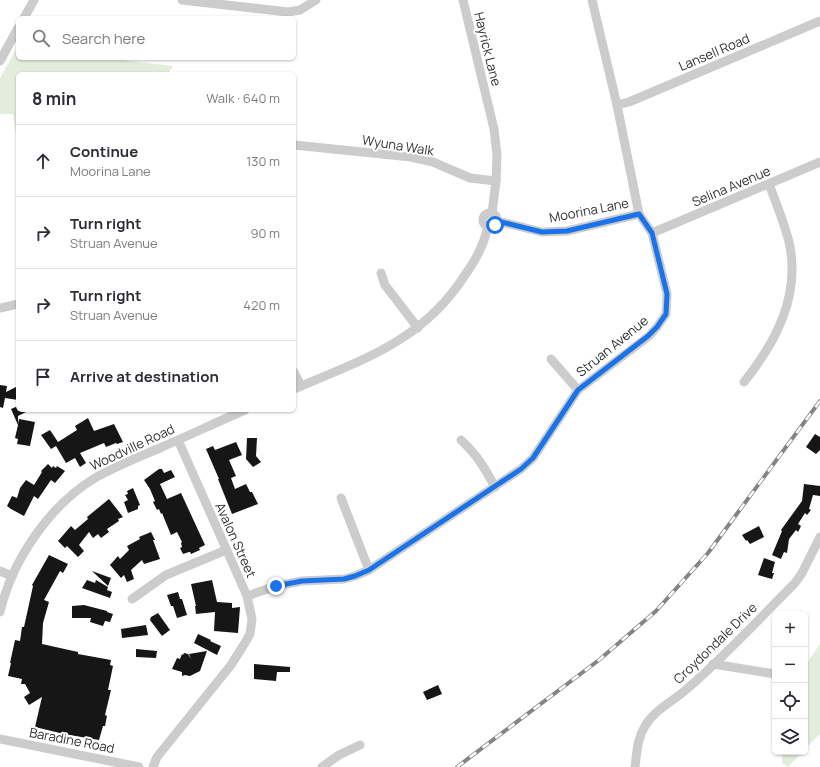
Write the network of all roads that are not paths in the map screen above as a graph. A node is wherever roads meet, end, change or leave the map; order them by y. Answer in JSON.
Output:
{"nodes":[{"id":1,"x":34,"y":0,"type":"edge"},
{"id":2,"x":182,"y":0,"type":"edge"},
{"id":3,"x":316,"y":0,"type":"edge"},
{"id":4,"x":463,"y":0,"type":"edge"},
{"id":5,"x":592,"y":0,"type":"edge"},
{"id":6,"x":200,"y":1,"type":"edge"},
{"id":7,"x":25,"y":16,"type":"edge"},
{"id":8,"x":820,"y":21,"type":"edge"},
{"id":9,"x":16,"y":32,"type":"edge"},
{"id":10,"x":0,"y":61,"type":"edge"},
{"id":11,"x":617,"y":105,"type":"junction"},
{"id":12,"x":296,"y":145,"type":"edge"},
{"id":13,"x":820,"y":162,"type":"edge"},
{"id":14,"x":496,"y":181,"type":"junction"},
{"id":15,"x":769,"y":184,"type":"junction"},
{"id":16,"x":639,"y":214,"type":"junction"},
{"id":17,"x":494,"y":217,"type":"junction"},
{"id":18,"x":652,"y":233,"type":"junction"},
{"id":19,"x":381,"y":273,"type":"dead end"},
{"id":20,"x":16,"y":304,"type":"edge"},
{"id":21,"x":0,"y":308,"type":"edge"},
{"id":22,"x":418,"y":328,"type":"junction"},
{"id":23,"x":551,"y":359,"type":"dead end"},
{"id":24,"x":744,"y":382,"type":"dead end"},
{"id":25,"x":297,"y":388,"type":"edge"},
{"id":26,"x":578,"y":390,"type":"junction"},
{"id":27,"x":241,"y":412,"type":"edge"},
{"id":28,"x":178,"y":440,"type":"junction"},
{"id":29,"x":461,"y":440,"type":"dead end"},
{"id":30,"x":495,"y":487,"type":"junction"},
{"id":31,"x":341,"y":498,"type":"dead end"},
{"id":32,"x":820,"y":537,"type":"edge"},
{"id":33,"x":226,"y":550,"type":"junction"},
{"id":34,"x":369,"y":570,"type":"junction"},
{"id":35,"x":0,"y":571,"type":"edge"},
{"id":36,"x":12,"y":576,"type":"junction"},
{"id":37,"x":247,"y":596,"type":"junction"},
{"id":38,"x":132,"y":599,"type":"dead end"},
{"id":39,"x":0,"y":612,"type":"edge"},
{"id":40,"x":713,"y":664,"type":"junction"},
{"id":41,"x":772,"y":674,"type":"edge"},
{"id":42,"x":0,"y":739,"type":"edge"},
{"id":43,"x":360,"y":745,"type":"dead end"},
{"id":44,"x":139,"y":767,"type":"edge"},
{"id":45,"x":153,"y":767,"type":"edge"},
{"id":46,"x":322,"y":767,"type":"edge"},
{"id":47,"x":635,"y":767,"type":"edge"}],
"edges":[{"from":1,"to":7,"type":"street"},
{"from":2,"to":6,"type":"street"},
{"from":3,"to":6,"type":"street"},
{"from":4,"to":14,"type":"street","name":"Hayrick Lane"},
{"from":5,"to":11,"type":"street","name":"Struan Avenue"},
{"from":8,"to":11,"type":"street","name":"Lansell Road"},
{"from":9,"to":10,"type":"street"},
{"from":11,"to":16,"type":"street","name":"Struan Avenue"},
{"from":12,"to":14,"type":"street","name":"Wyuna Walk"},
{"from":13,"to":15,"type":"street","name":"Selina Avenue"},
{"from":14,"to":17,"type":"street"},
{"from":15,"to":18,"type":"street","name":"Selina Avenue"},
{"from":15,"to":24,"type":"street"},
{"from":16,"to":17,"type":"street","name":"Moorina Lane"},
{"from":16,"to":18,"type":"street","name":"Struan Avenue"},
{"from":17,"to":22,"type":"street"},
{"from":18,"to":26,"type":"street","name":"Struan Avenue"},
{"from":19,"to":22,"type":"street"},
{"from":20,"to":21,"type":"street"},
{"from":22,"to":25,"type":"street"},
{"from":23,"to":26,"type":"street"},
{"from":26,"to":30,"type":"street","name":"Struan Avenue"},
{"from":27,"to":28,"type":"street","name":"Woodville Road"},
{"from":28,"to":33,"type":"street","name":"Avalon Street"},
{"from":28,"to":36,"type":"street","name":"Woodville Road"},
{"from":29,"to":30,"type":"street"},
{"from":30,"to":34,"type":"street","name":"Struan Avenue"},
{"from":31,"to":34,"type":"street"},
{"from":32,"to":40,"type":"street","name":"Croydondale Drive"},
{"from":33,"to":37,"type":"street","name":"Avalon Street"},
{"from":33,"to":38,"type":"street"},
{"from":34,"to":37,"type":"street","name":"Struan Avenue"},
{"from":35,"to":36,"type":"street"},
{"from":36,"to":39,"type":"street","name":"Woodville Road"},
{"from":37,"to":45,"type":"street","name":"Avalon Street"},
{"from":40,"to":41,"type":"street"},
{"from":40,"to":47,"type":"street","name":"Croydondale Drive"},
{"from":42,"to":44,"type":"street","name":"Baradine Road"},
{"from":43,"to":46,"type":"street"}]}
